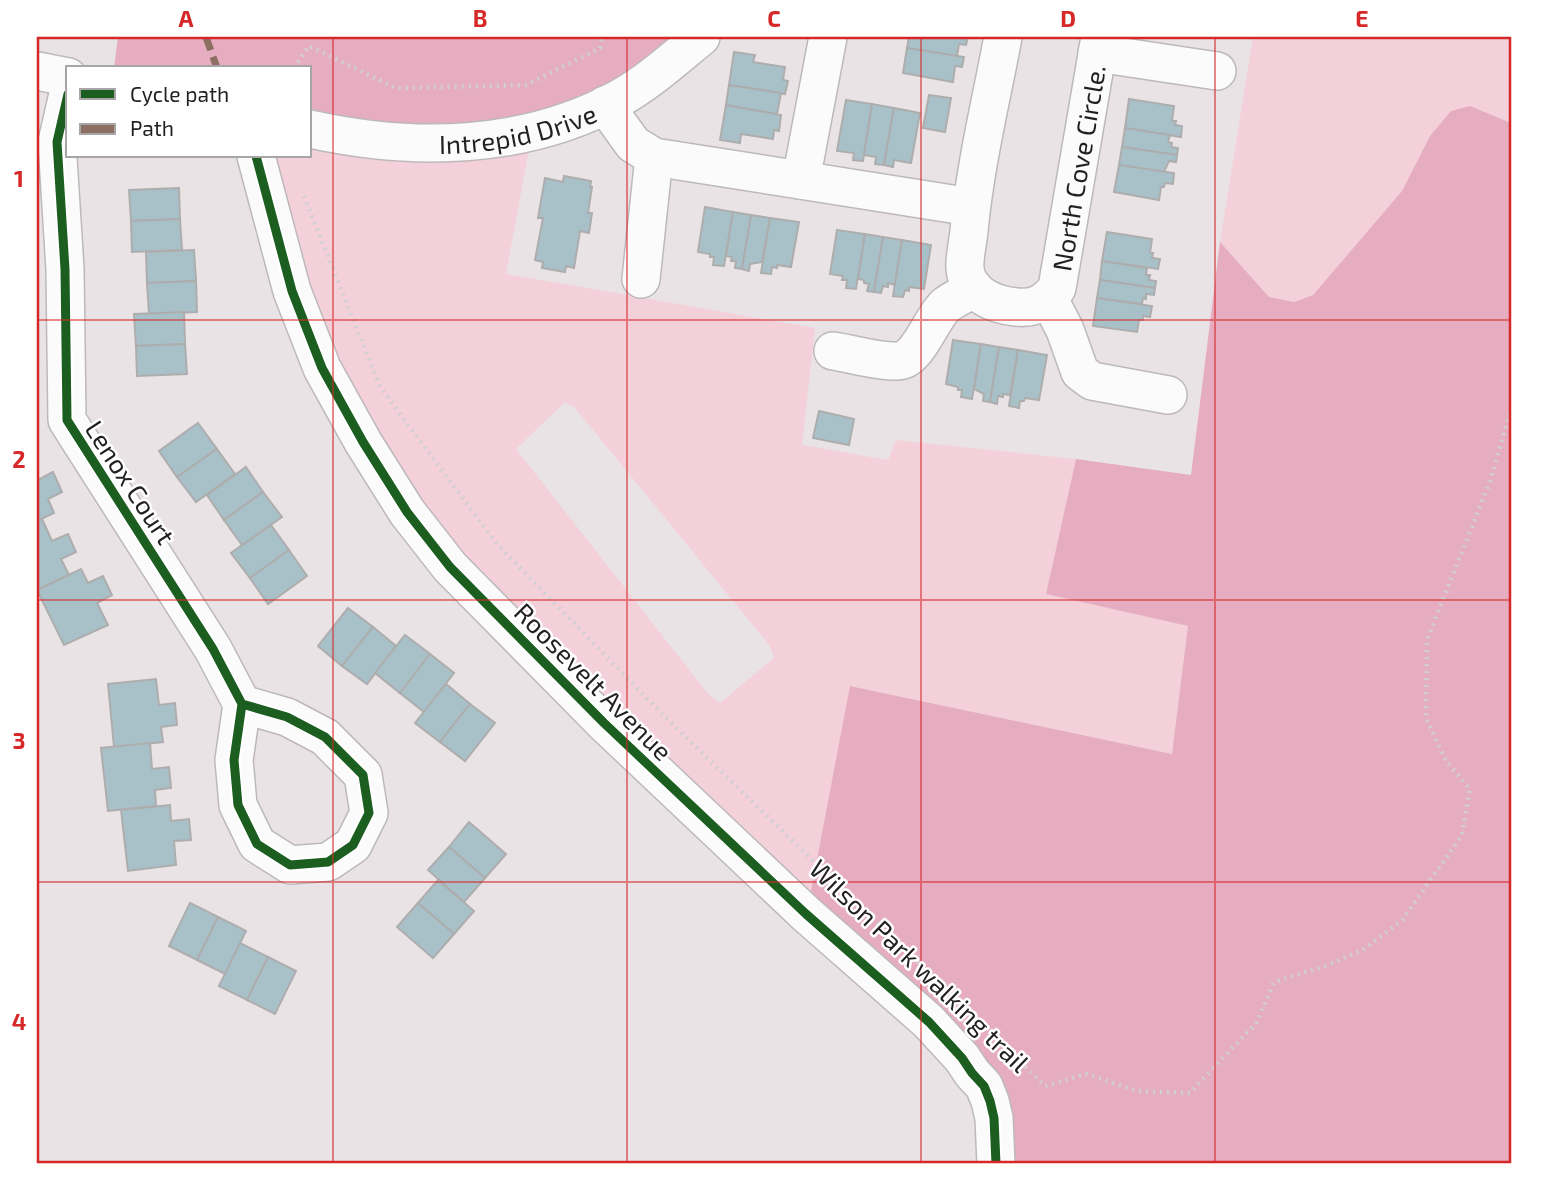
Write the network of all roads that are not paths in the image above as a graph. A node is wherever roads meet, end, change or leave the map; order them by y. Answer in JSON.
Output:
{"nodes":[{"id":1,"x":667,"y":37,"type":"edge"},
{"id":2,"x":701,"y":37,"type":"edge"},
{"id":3,"x":828,"y":37,"type":"edge"},
{"id":4,"x":1003,"y":37,"type":"edge"},
{"id":5,"x":1099,"y":45,"type":"edge"},
{"id":6,"x":37,"y":71,"type":"edge"},
{"id":7,"x":1217,"y":71,"type":"dead end"},
{"id":8,"x":66,"y":77,"type":"edge"},
{"id":9,"x":648,"y":78,"type":"junction"},
{"id":10,"x":66,"y":103,"type":"edge"},
{"id":11,"x":605,"y":105,"type":"junction"},
{"id":12,"x":312,"y":129,"type":"edge"},
{"id":13,"x":654,"y":157,"type":"junction"},
{"id":14,"x":257,"y":158,"type":"edge"},
{"id":15,"x":801,"y":180,"type":"junction"},
{"id":16,"x":971,"y":207,"type":"junction"},
{"id":17,"x":641,"y":279,"type":"dead end"},
{"id":18,"x":974,"y":288,"type":"junction"},
{"id":19,"x":1049,"y":299,"type":"junction"},
{"id":20,"x":834,"y":351,"type":"dead end"},
{"id":21,"x":1168,"y":395,"type":"dead end"},
{"id":22,"x":242,"y":704,"type":"junction"},
{"id":23,"x":996,"y":1164,"type":"edge"}],
"edges":[{"from":1,"to":9,"type":"street"},
{"from":2,"to":9,"type":"street","name":"Intrepid Drive"},
{"from":3,"to":15,"type":"street"},
{"from":4,"to":16,"type":"street"},
{"from":5,"to":7,"type":"street"},
{"from":5,"to":19,"type":"street","name":"North Cove Circle."},
{"from":6,"to":8,"type":"street"},
{"from":9,"to":11,"type":"street","name":"Intrepid Drive"},
{"from":10,"to":22,"type":"street","name":"Lenox Court"},
{"from":11,"to":12,"type":"street","name":"Intrepid Drive"},
{"from":11,"to":13,"type":"street"},
{"from":13,"to":15,"type":"street"},
{"from":13,"to":17,"type":"street"},
{"from":14,"to":23,"type":"street","name":"Roosevelt Avenue"},
{"from":15,"to":16,"type":"street"},
{"from":16,"to":18,"type":"street"},
{"from":18,"to":19,"type":"street","name":"North Cove Circle."},
{"from":18,"to":20,"type":"street"},
{"from":19,"to":21,"type":"street"},
{"from":22,"to":22,"type":"street"}]}
